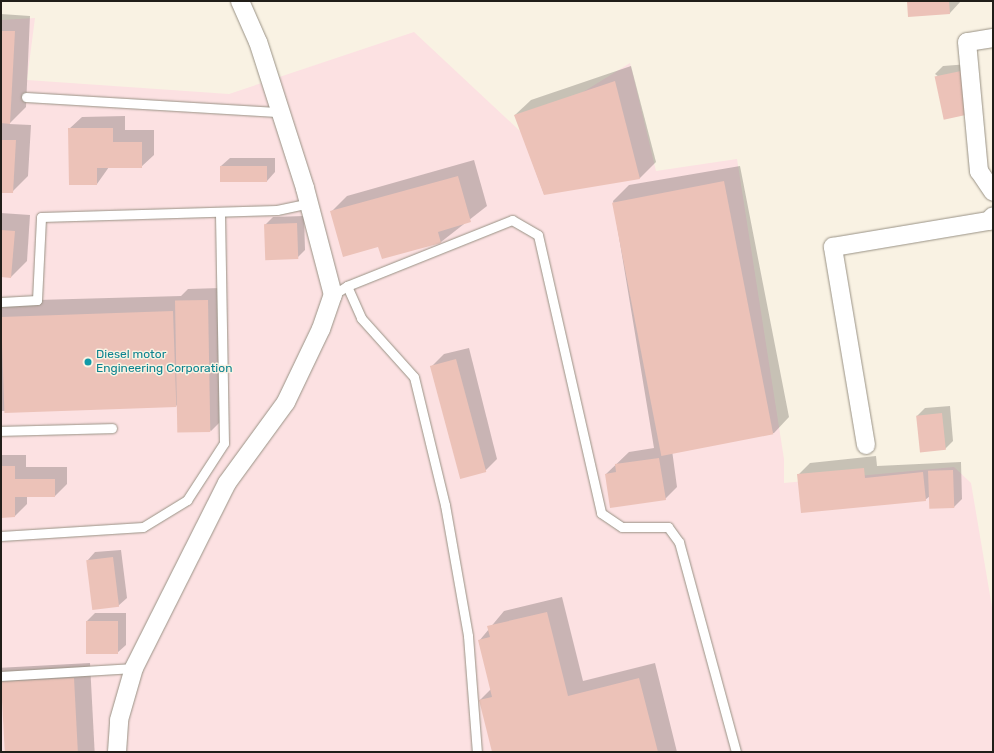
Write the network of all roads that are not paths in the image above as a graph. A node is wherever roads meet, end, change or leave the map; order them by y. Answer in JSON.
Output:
{"nodes":[{"id":1,"x":240,"y":1,"type":"edge"},
{"id":2,"x":993,"y":38,"type":"edge"},
{"id":3,"x":26,"y":97,"type":"dead end"},
{"id":4,"x":281,"y":112,"type":"junction"},
{"id":5,"x":993,"y":192,"type":"edge"},
{"id":6,"x":309,"y":203,"type":"junction"},
{"id":7,"x":220,"y":213,"type":"junction"},
{"id":8,"x":993,"y":216,"type":"edge"},
{"id":9,"x":340,"y":290,"type":"junction"},
{"id":10,"x":1,"y":302,"type":"edge"},
{"id":11,"x":112,"y":428,"type":"dead end"},
{"id":12,"x":1,"y":431,"type":"edge"},
{"id":13,"x":866,"y":445,"type":"dead end"},
{"id":14,"x":1,"y":536,"type":"edge"},
{"id":15,"x":134,"y":668,"type":"junction"},
{"id":16,"x":1,"y":676,"type":"edge"},
{"id":17,"x":117,"y":752,"type":"edge"},
{"id":18,"x":477,"y":752,"type":"edge"},
{"id":19,"x":736,"y":752,"type":"edge"}],
"edges":[{"from":1,"to":4,"type":"street"},
{"from":2,"to":5,"type":"street"},
{"from":3,"to":4,"type":"lane"},
{"from":4,"to":6,"type":"street"},
{"from":6,"to":7,"type":"lane"},
{"from":6,"to":9,"type":"street"},
{"from":7,"to":10,"type":"lane"},
{"from":7,"to":14,"type":"lane"},
{"from":8,"to":13,"type":"street"},
{"from":9,"to":15,"type":"street"},
{"from":9,"to":18,"type":"lane"},
{"from":9,"to":19,"type":"lane"},
{"from":11,"to":12,"type":"lane"},
{"from":15,"to":16,"type":"lane"},
{"from":15,"to":17,"type":"street"}]}
